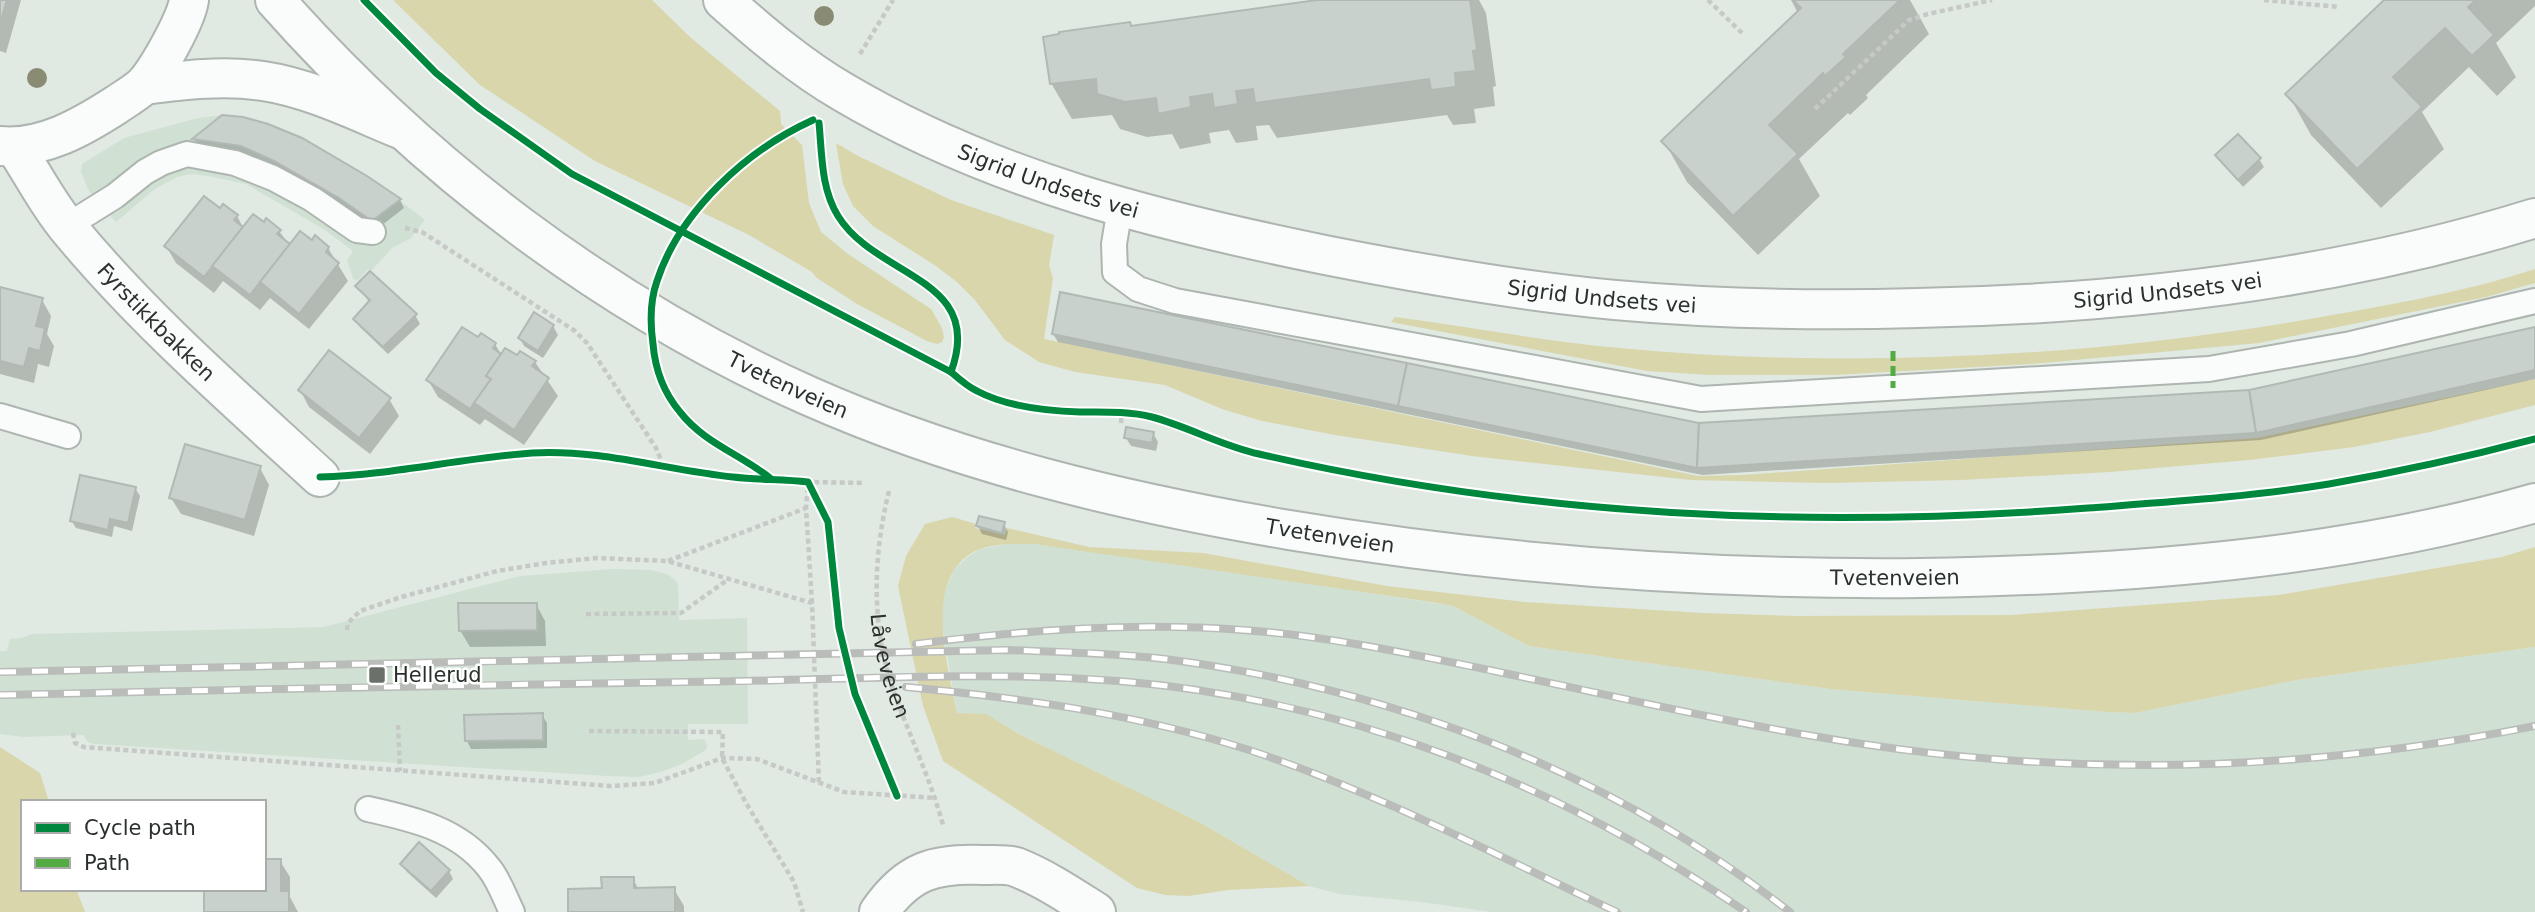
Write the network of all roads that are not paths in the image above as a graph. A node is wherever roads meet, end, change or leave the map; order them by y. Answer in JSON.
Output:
{"nodes":[{"id":1,"x":189,"y":0,"type":"edge"},
{"id":2,"x":275,"y":0,"type":"edge"},
{"id":3,"x":723,"y":0,"type":"edge"},
{"id":4,"x":145,"y":85,"type":"junction"},
{"id":5,"x":400,"y":129,"type":"junction"},
{"id":6,"x":8,"y":146,"type":"edge"},
{"id":7,"x":1120,"y":208,"type":"junction"},
{"id":8,"x":2535,"y":218,"type":"edge"},
{"id":9,"x":67,"y":226,"type":"junction"},
{"id":10,"x":373,"y":232,"type":"road end"},
{"id":11,"x":2535,"y":300,"type":"edge"},
{"id":12,"x":0,"y":416,"type":"edge"},
{"id":13,"x":68,"y":436,"type":"dead end"},
{"id":14,"x":320,"y":477,"type":"dead end"},
{"id":15,"x":2535,"y":503,"type":"edge"},
{"id":16,"x":368,"y":809,"type":"dead end"},
{"id":17,"x":512,"y":912,"type":"edge"},
{"id":18,"x":879,"y":912,"type":"edge"},
{"id":19,"x":1096,"y":912,"type":"edge"}],
"edges":[{"from":1,"to":4,"type":"street","name":"Fyrstikkbakken"},
{"from":2,"to":5,"type":"street","name":"Tvetenveien"},
{"from":3,"to":7,"type":"street","name":"Sigrid Undsets vei"},
{"from":4,"to":5,"type":"street","name":"Fyrstikkbakken"},
{"from":4,"to":6,"type":"street","name":"Fyrstikkbakken"},
{"from":5,"to":15,"type":"street","name":"Tvetenveien"},
{"from":6,"to":9,"type":"street","name":"Fyrstikkbakken"},
{"from":7,"to":8,"type":"street","name":"Sigrid Undsets vei"},
{"from":7,"to":11,"type":"lane"},
{"from":9,"to":10,"type":"lane"},
{"from":9,"to":14,"type":"street","name":"Fyrstikkbakken"},
{"from":12,"to":13,"type":"lane"},
{"from":16,"to":17,"type":"lane"},
{"from":18,"to":19,"type":"street"}]}
